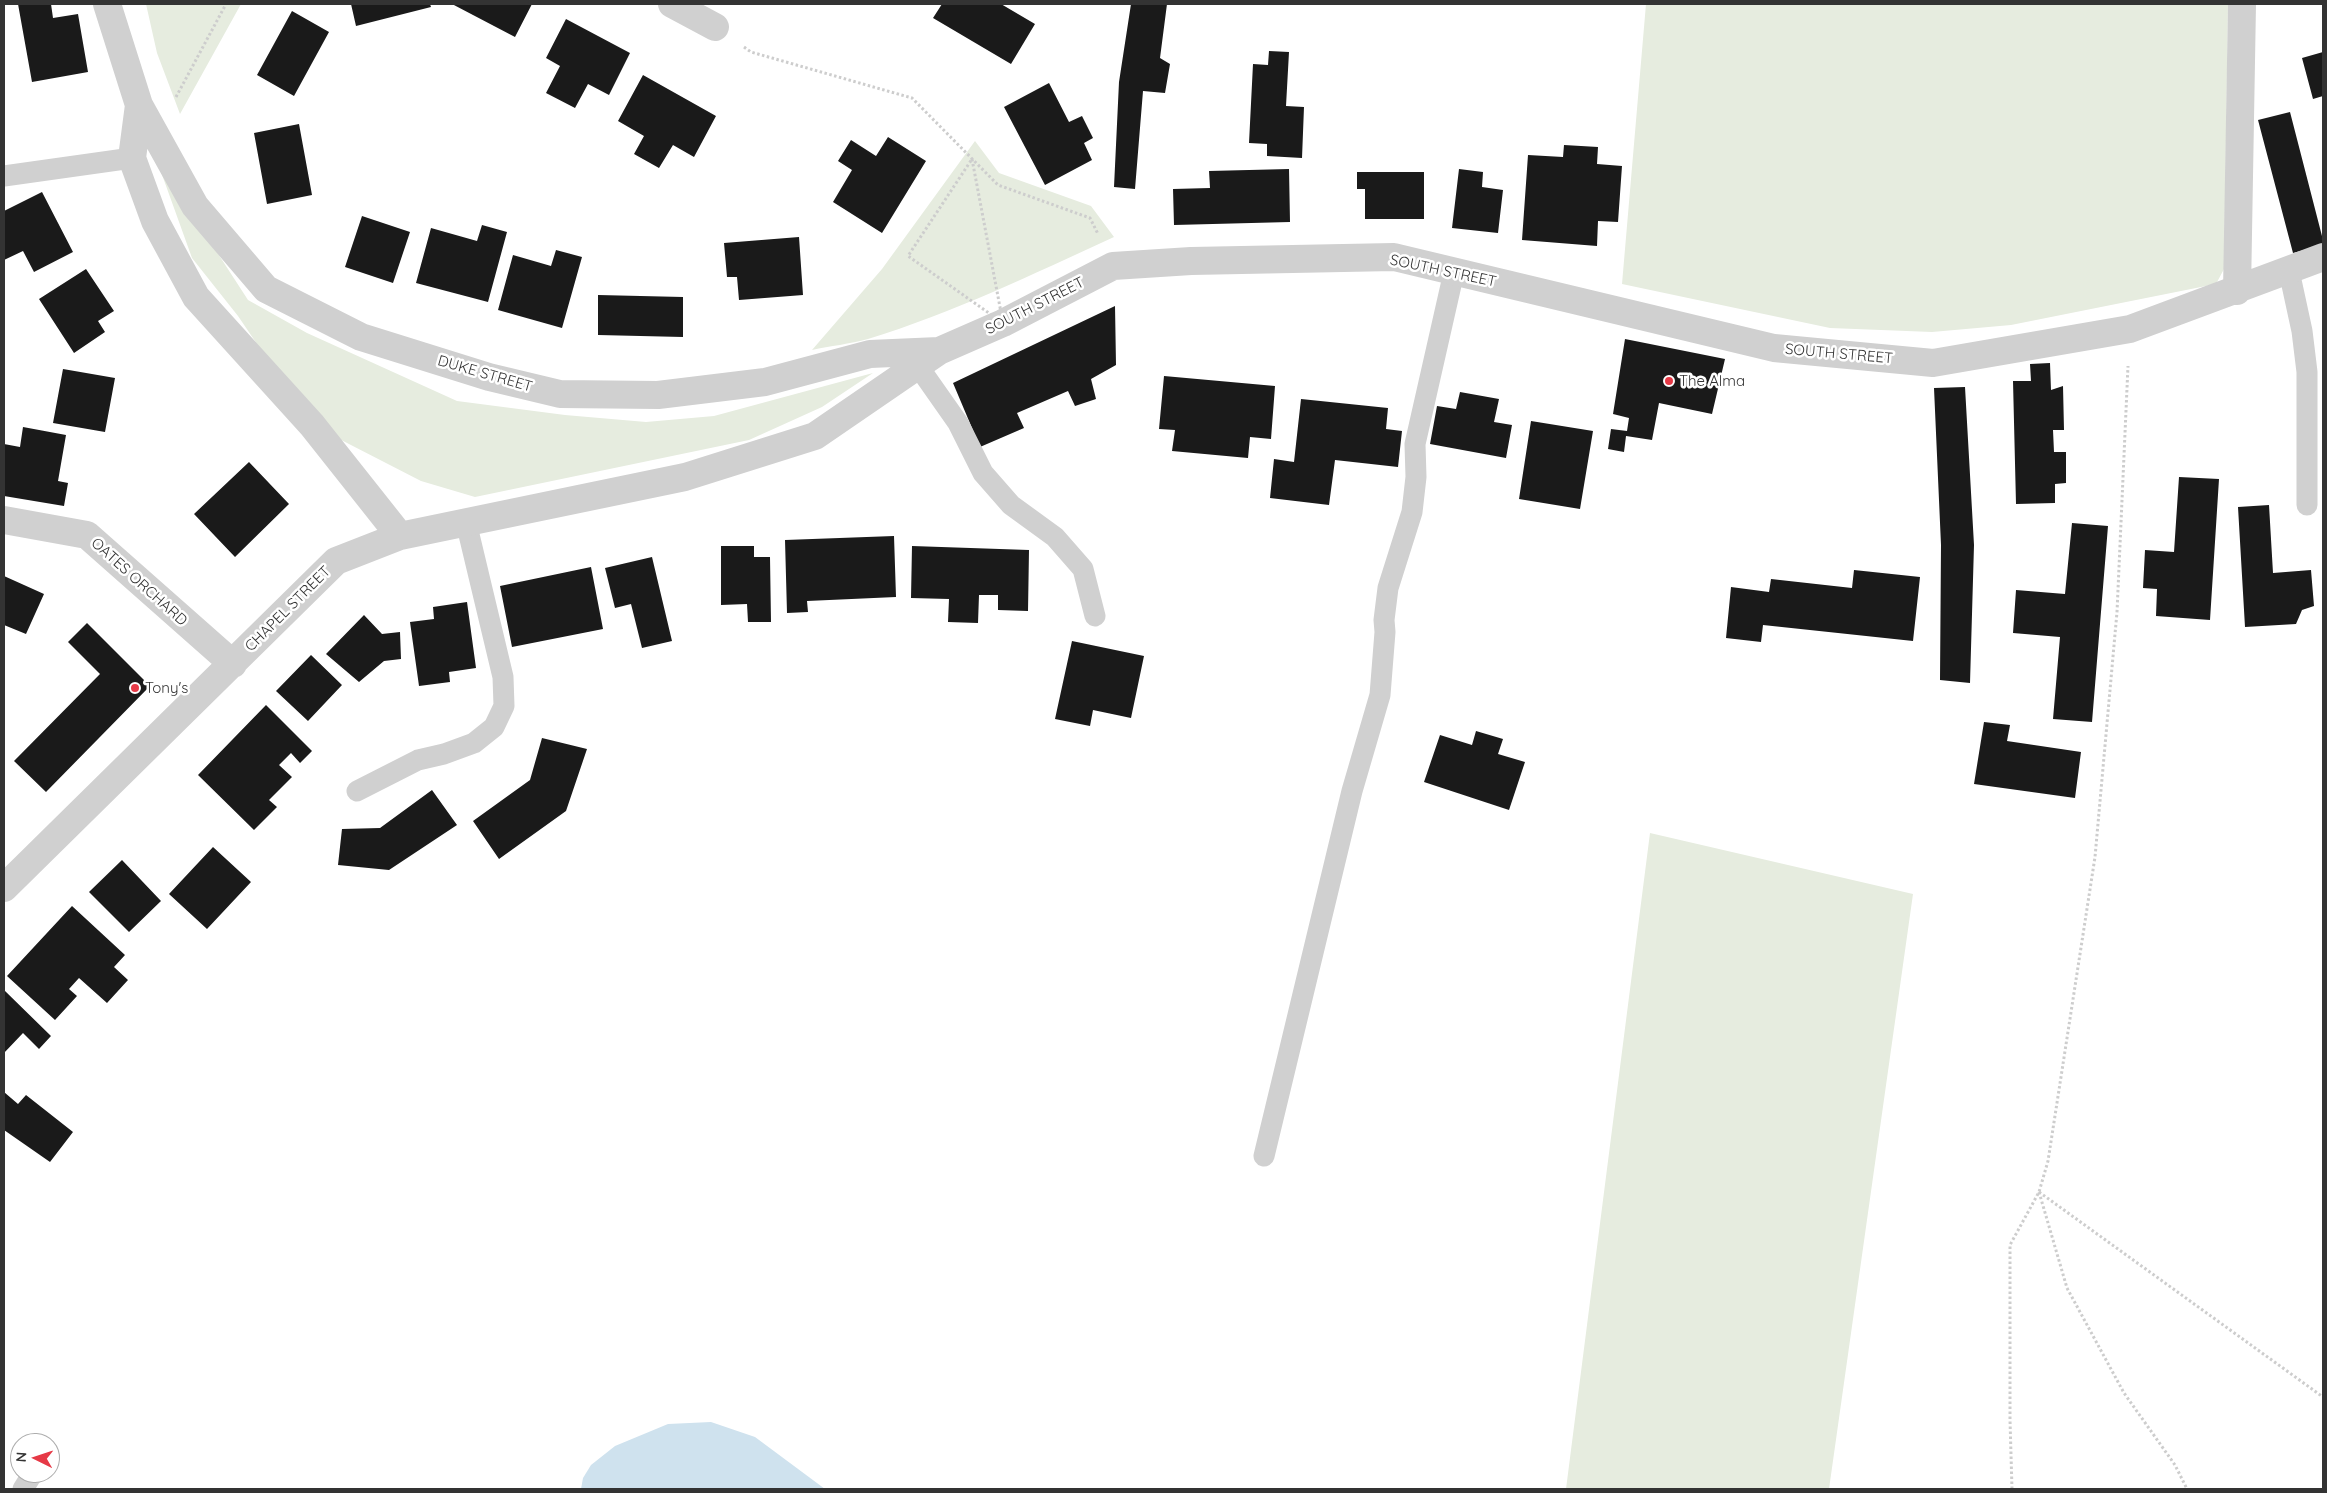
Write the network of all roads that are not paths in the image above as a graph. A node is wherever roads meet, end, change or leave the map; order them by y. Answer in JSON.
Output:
{"nodes":[{"id":1,"x":107,"y":4,"type":"edge"},
{"id":2,"x":672,"y":4,"type":"edge"},
{"id":3,"x":2242,"y":4,"type":"edge"},
{"id":4,"x":715,"y":27,"type":"road end"},
{"id":5,"x":139,"y":105,"type":"junction"},
{"id":6,"x":132,"y":158,"type":"junction"},
{"id":7,"x":4,"y":176,"type":"edge"},
{"id":8,"x":2323,"y":257,"type":"edge"},
{"id":9,"x":2289,"y":271,"type":"junction"},
{"id":10,"x":1454,"y":272,"type":"junction"},
{"id":11,"x":2237,"y":291,"type":"junction"},
{"id":12,"x":929,"y":359,"type":"junction"},
{"id":13,"x":685,"y":476,"type":"joint"},
{"id":14,"x":2307,"y":505,"type":"dead end"},
{"id":15,"x":4,"y":520,"type":"edge"},
{"id":16,"x":466,"y":522,"type":"junction"},
{"id":17,"x":400,"y":536,"type":"junction"},
{"id":18,"x":1095,"y":616,"type":"dead end"},
{"id":19,"x":232,"y":664,"type":"junction"},
{"id":20,"x":357,"y":791,"type":"dead end"},
{"id":21,"x":4,"y":888,"type":"edge"},
{"id":22,"x":1264,"y":1156,"type":"dead end"}],
"edges":[{"from":1,"to":5,"type":"street","name":"DUKE STREET"},
{"from":2,"to":4,"type":"street"},
{"from":3,"to":11,"type":"street"},
{"from":5,"to":6,"type":"street","name":"DUKE STREET"},
{"from":5,"to":12,"type":"street","name":"DUKE STREET"},
{"from":6,"to":7,"type":"lane"},
{"from":6,"to":17,"type":"street","name":"DUKE STREET"},
{"from":8,"to":9,"type":"street","name":"SOUTH STREET"},
{"from":9,"to":11,"type":"street","name":"SOUTH STREET"},
{"from":9,"to":14,"type":"lane"},
{"from":10,"to":11,"type":"street","name":"SOUTH STREET"},
{"from":10,"to":12,"type":"street","name":"SOUTH STREET"},
{"from":10,"to":22,"type":"lane"},
{"from":12,"to":13,"type":"street","name":"SOUTH STREET"},
{"from":12,"to":18,"type":"lane"},
{"from":13,"to":16,"type":"street","name":"CHAPEL STREET"},
{"from":15,"to":19,"type":"street","name":"OATES ORCHARD"},
{"from":16,"to":17,"type":"street","name":"CHAPEL STREET"},
{"from":16,"to":20,"type":"lane"},
{"from":17,"to":19,"type":"street","name":"CHAPEL STREET"},
{"from":19,"to":21,"type":"street","name":"CHAPEL STREET"}]}
